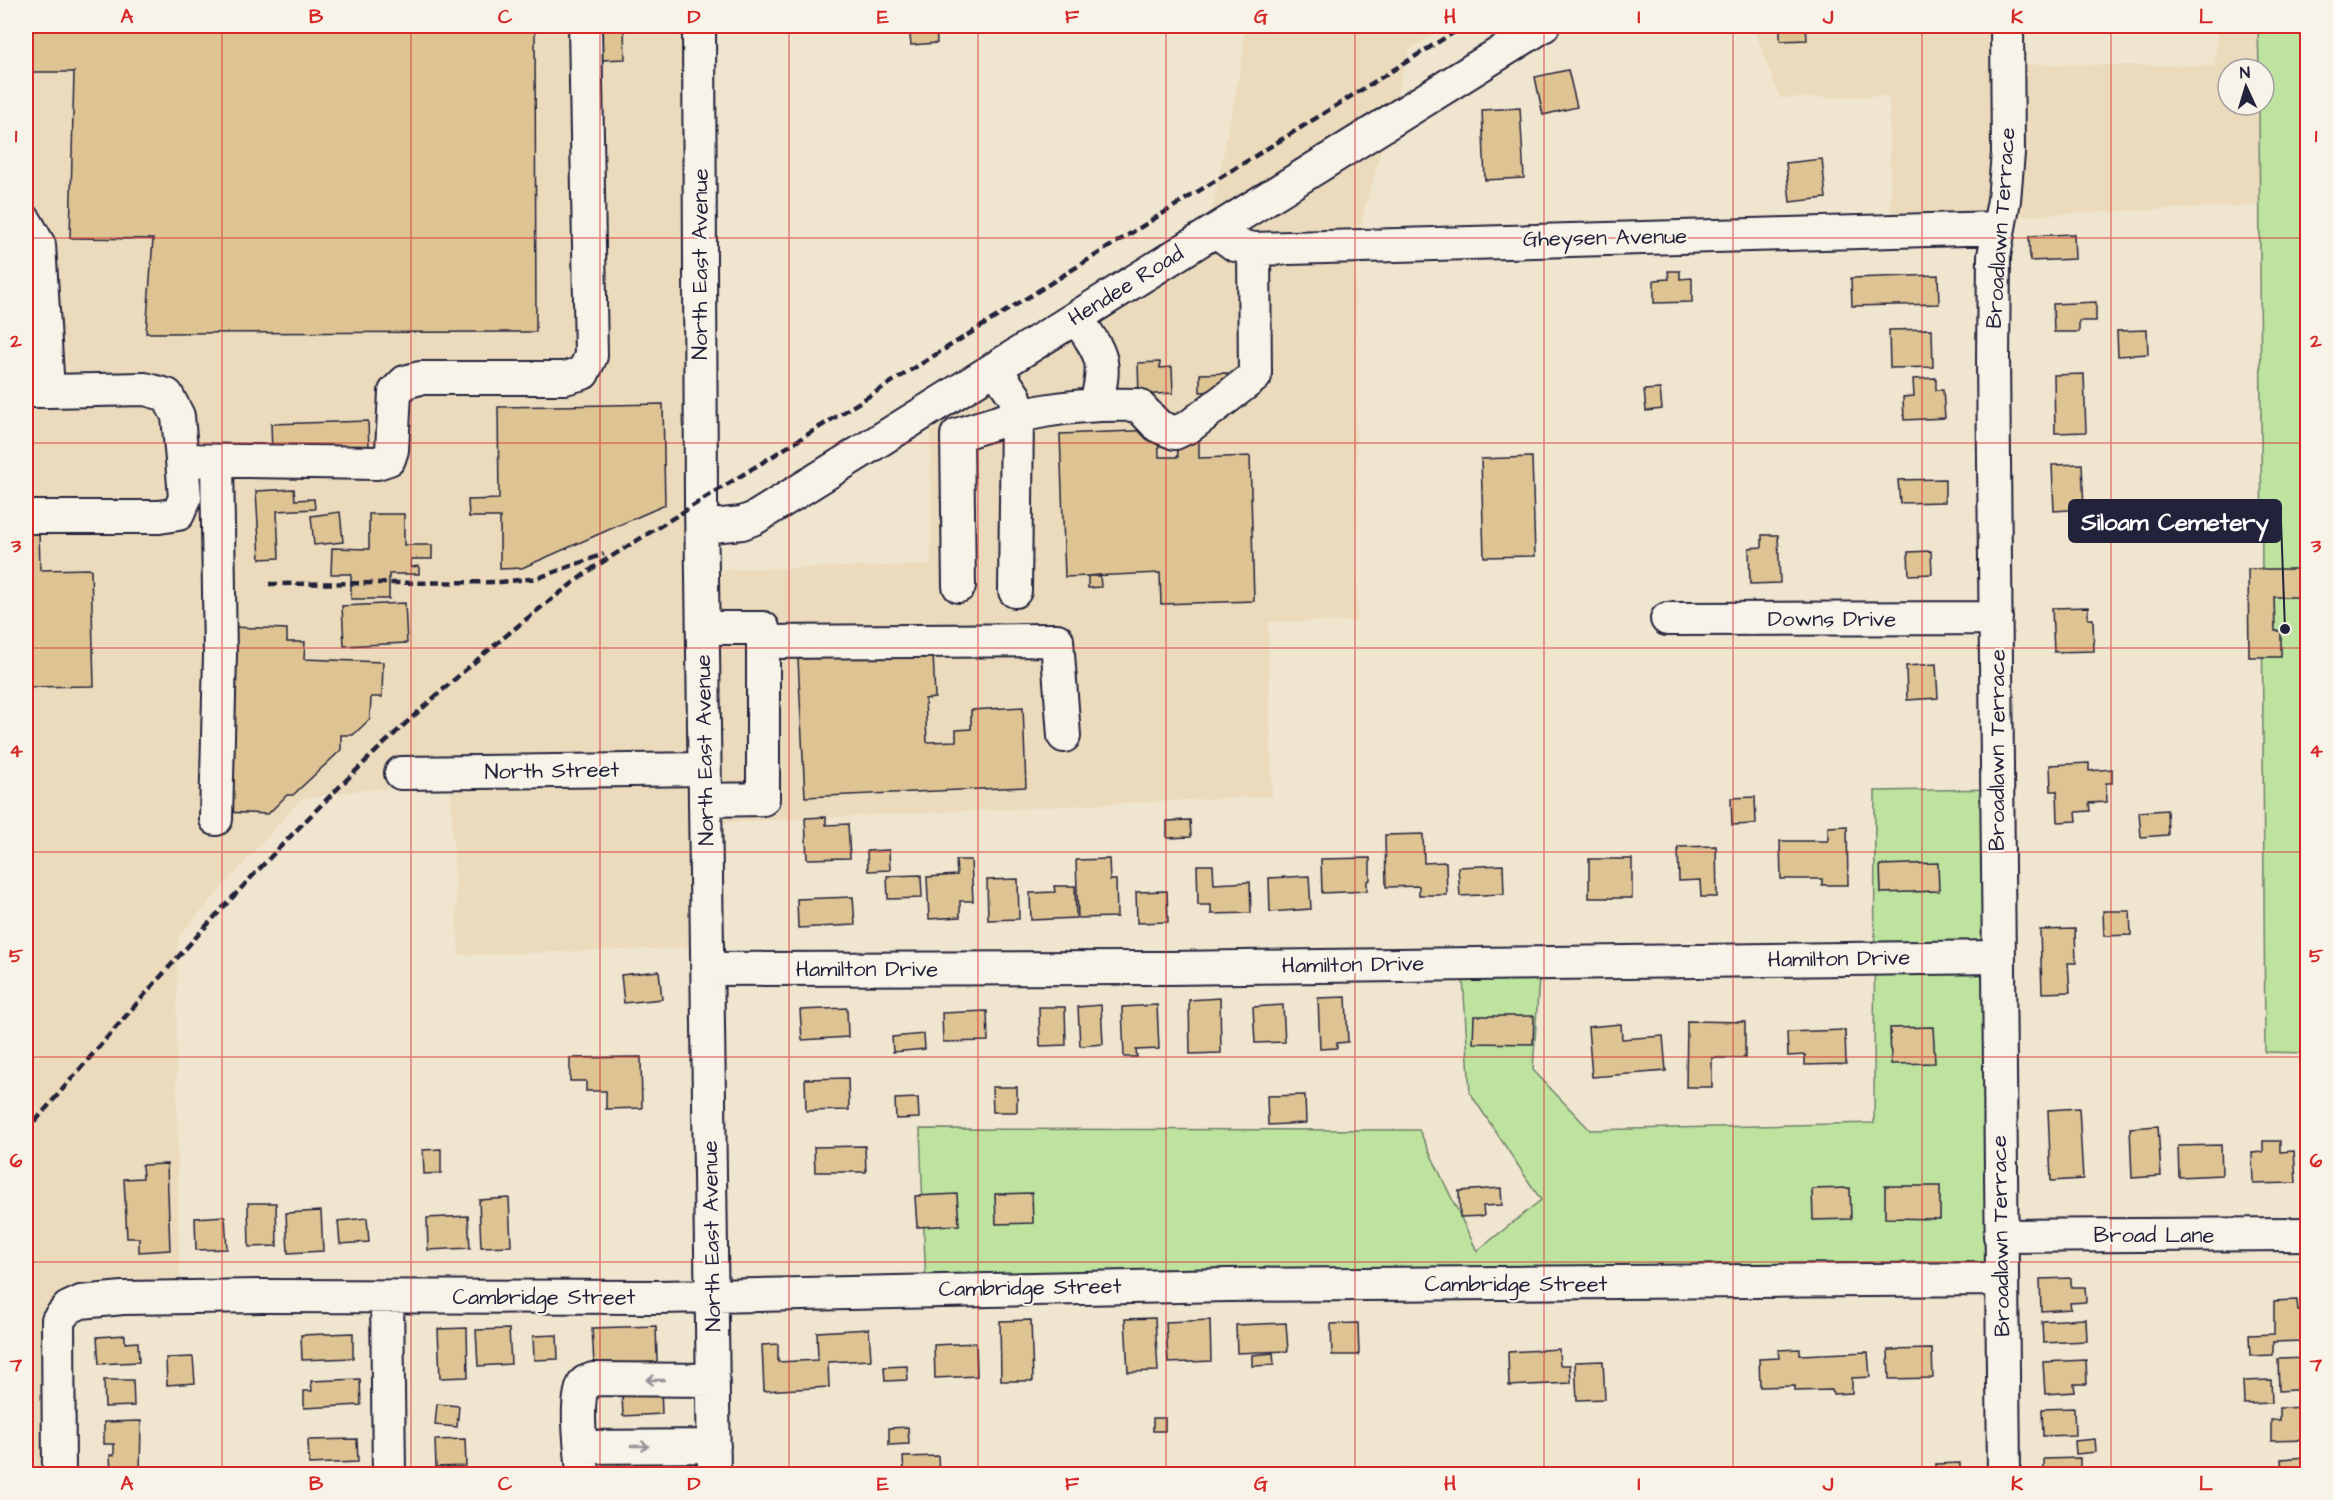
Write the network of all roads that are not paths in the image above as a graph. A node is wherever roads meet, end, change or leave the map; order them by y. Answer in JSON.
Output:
{"nodes":[{"id":1,"x":585,"y":26,"type":"edge"},
{"id":2,"x":699,"y":26,"type":"edge"},
{"id":3,"x":1543,"y":26,"type":"edge"},
{"id":4,"x":2007,"y":26,"type":"edge"},
{"id":5,"x":26,"y":222,"type":"edge"},
{"id":6,"x":1999,"y":228,"type":"junction"},
{"id":7,"x":1216,"y":231,"type":"junction"},
{"id":8,"x":1254,"y":249,"type":"junction"},
{"id":9,"x":1077,"y":318,"type":"junction"},
{"id":10,"x":995,"y":368,"type":"junction"},
{"id":11,"x":37,"y":391,"type":"edge"},
{"id":12,"x":1096,"y":404,"type":"junction"},
{"id":13,"x":1017,"y":415,"type":"junction"},
{"id":14,"x":182,"y":460,"type":"junction"},
{"id":15,"x":217,"y":461,"type":"junction"},
{"id":16,"x":26,"y":517,"type":"edge"},
{"id":17,"x":702,"y":527,"type":"junction"},
{"id":18,"x":959,"y":586,"type":"dead end"},
{"id":19,"x":1015,"y":591,"type":"dead end"},
{"id":20,"x":1996,"y":618,"type":"junction"},
{"id":21,"x":1667,"y":619,"type":"dead end"},
{"id":22,"x":703,"y":628,"type":"junction"},
{"id":23,"x":763,"y":642,"type":"junction"},
{"id":24,"x":1064,"y":736,"type":"dead end"},
{"id":25,"x":704,"y":769,"type":"junction"},
{"id":26,"x":400,"y":773,"type":"dead end"},
{"id":27,"x":705,"y":800,"type":"junction"},
{"id":28,"x":216,"y":819,"type":"dead end"},
{"id":29,"x":1999,"y":957,"type":"junction"},
{"id":30,"x":708,"y":969,"type":"junction"},
{"id":31,"x":2307,"y":1234,"type":"edge"},
{"id":32,"x":2000,"y":1236,"type":"junction"},
{"id":33,"x":2001,"y":1279,"type":"junction"},
{"id":34,"x":713,"y":1295,"type":"junction"},
{"id":35,"x":387,"y":1297,"type":"junction"},
{"id":36,"x":713,"y":1380,"type":"junction"},
{"id":37,"x":714,"y":1460,"type":"edge"},
{"id":38,"x":583,"y":1461,"type":"edge"},
{"id":39,"x":59,"y":1474,"type":"edge"},
{"id":40,"x":388,"y":1474,"type":"edge"},
{"id":41,"x":2004,"y":1474,"type":"edge"}],
"edges":[{"from":1,"to":15,"type":"street"},
{"from":2,"to":17,"type":"street","name":"North East Avenue"},
{"from":3,"to":7,"type":"street","name":"Hendee Road"},
{"from":4,"to":6,"type":"street","name":"Broadlawn Terrace"},
{"from":5,"to":11,"type":"street"},
{"from":6,"to":8,"type":"street","name":"Gheysen Avenue"},
{"from":6,"to":20,"type":"street","name":"Broadlawn Terrace"},
{"from":7,"to":8,"type":"street","name":"Gheysen Avenue"},
{"from":7,"to":9,"type":"street","name":"Hendee Road"},
{"from":8,"to":12,"type":"street"},
{"from":9,"to":10,"type":"street","name":"Hendee Road"},
{"from":9,"to":12,"type":"street"},
{"from":10,"to":13,"type":"street"},
{"from":10,"to":17,"type":"street","name":"Hendee Road"},
{"from":11,"to":14,"type":"street"},
{"from":12,"to":13,"type":"street"},
{"from":13,"to":18,"type":"street"},
{"from":13,"to":19,"type":"street"},
{"from":14,"to":15,"type":"street"},
{"from":14,"to":16,"type":"street"},
{"from":15,"to":28,"type":"street"},
{"from":17,"to":22,"type":"street","name":"North East Avenue"},
{"from":20,"to":21,"type":"street","name":"Downs Drive"},
{"from":20,"to":29,"type":"street","name":"Broadlawn Terrace"},
{"from":22,"to":23,"type":"street"},
{"from":22,"to":25,"type":"street","name":"North East Avenue"},
{"from":23,"to":24,"type":"street"},
{"from":23,"to":27,"type":"street"},
{"from":25,"to":26,"type":"street","name":"North Street"},
{"from":25,"to":27,"type":"street","name":"North East Avenue"},
{"from":27,"to":30,"type":"street","name":"North East Avenue"},
{"from":29,"to":30,"type":"street","name":"Hamilton Drive"},
{"from":29,"to":32,"type":"street","name":"Broadlawn Terrace"},
{"from":30,"to":34,"type":"street","name":"North East Avenue"},
{"from":31,"to":32,"type":"street","name":"Broad Lane"},
{"from":32,"to":33,"type":"street","name":"Broadlawn Terrace"},
{"from":33,"to":34,"type":"street","name":"Cambridge Street"},
{"from":33,"to":41,"type":"street","name":"Broadlawn Terrace"},
{"from":34,"to":35,"type":"street","name":"Cambridge Street"},
{"from":34,"to":36,"type":"street","name":"North East Avenue"},
{"from":35,"to":39,"type":"street","name":"Cambridge Street"},
{"from":35,"to":40,"type":"street"},
{"from":36,"to":37,"type":"street","name":"North East Avenue"},
{"from":36,"to":38,"type":"street","one_way":true},
{"from":38,"to":37,"type":"street","one_way":true}]}
